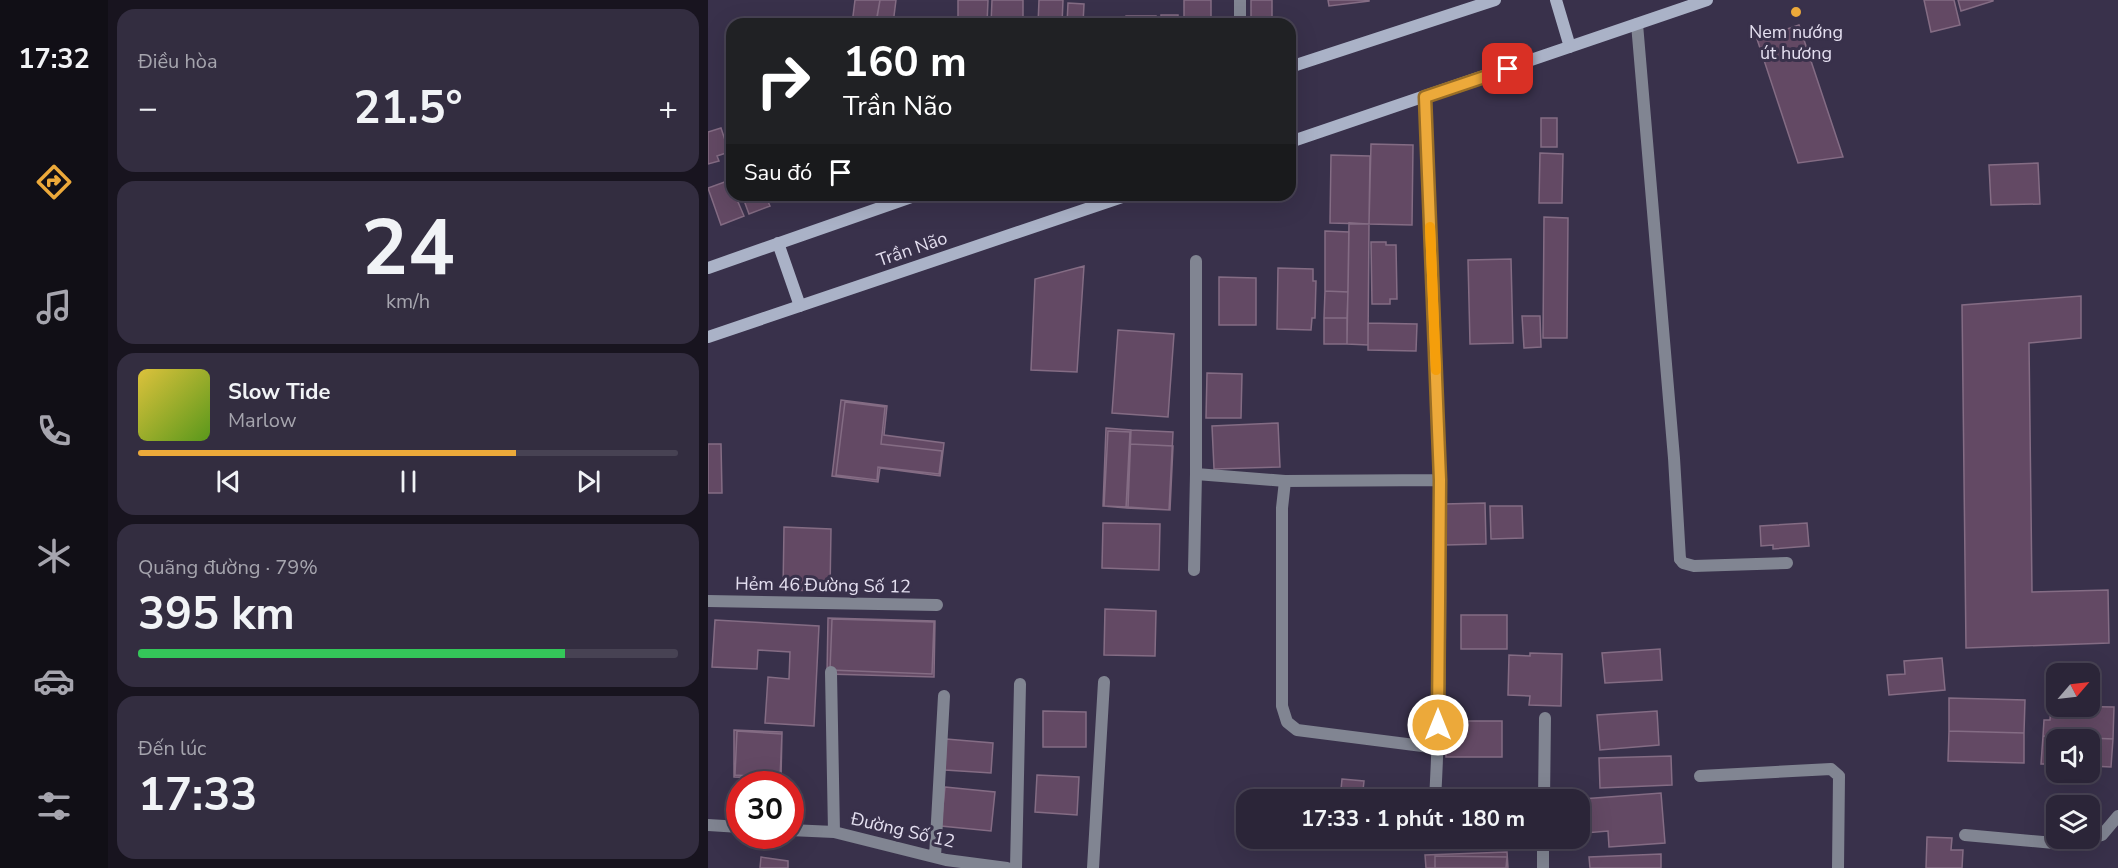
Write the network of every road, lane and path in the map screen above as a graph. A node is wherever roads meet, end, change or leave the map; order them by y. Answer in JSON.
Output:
{"nodes":[{"id":1,"x":1240,"y":0,"type":"edge"},
{"id":2,"x":1495,"y":0,"type":"edge"},
{"id":3,"x":1556,"y":0,"type":"edge"},
{"id":4,"x":1707,"y":0,"type":"edge"},
{"id":5,"x":1240,"y":18,"type":"edge"},
{"id":6,"x":1637,"y":24,"type":"junction"},
{"id":7,"x":1570,"y":47,"type":"junction"},
{"id":8,"x":1296,"y":65,"type":"edge"},
{"id":9,"x":1425,"y":97,"type":"junction"},
{"id":10,"x":1296,"y":140,"type":"edge"},
{"id":11,"x":900,"y":201,"type":"edge"},
{"id":12,"x":1110,"y":201,"type":"edge"},
{"id":13,"x":777,"y":243,"type":"junction"},
{"id":14,"x":1196,"y":261,"type":"dead end"},
{"id":15,"x":708,"y":268,"type":"edge"},
{"id":16,"x":800,"y":306,"type":"junction"},
{"id":17,"x":708,"y":337,"type":"edge"},
{"id":18,"x":1196,"y":474,"type":"junction"},
{"id":19,"x":1440,"y":480,"type":"junction"},
{"id":20,"x":1285,"y":481,"type":"junction"},
{"id":21,"x":1787,"y":563,"type":"dead end"},
{"id":22,"x":1194,"y":570,"type":"dead end"},
{"id":23,"x":708,"y":601,"type":"edge"},
{"id":24,"x":937,"y":605,"type":"dead end"},
{"id":25,"x":831,"y":672,"type":"dead end"},
{"id":26,"x":1104,"y":682,"type":"dead end"},
{"id":27,"x":1020,"y":684,"type":"dead end"},
{"id":28,"x":944,"y":696,"type":"dead end"},
{"id":29,"x":1545,"y":718,"type":"dead end"},
{"id":30,"x":1438,"y":748,"type":"junction"},
{"id":31,"x":1700,"y":776,"type":"dead end"},
{"id":32,"x":1436,"y":789,"type":"edge"},
{"id":33,"x":1544,"y":789,"type":"edge"},
{"id":34,"x":2118,"y":816,"type":"edge"},
{"id":35,"x":708,"y":825,"type":"edge"},
{"id":36,"x":726,"y":826,"type":"edge"},
{"id":37,"x":804,"y":831,"type":"edge"},
{"id":38,"x":834,"y":832,"type":"junction"},
{"id":39,"x":1965,"y":835,"type":"dead end"},
{"id":40,"x":2100,"y":835,"type":"edge"},
{"id":41,"x":2046,"y":842,"type":"edge"},
{"id":42,"x":1543,"y":849,"type":"edge"},
{"id":43,"x":942,"y":862,"type":"edge"},
{"id":44,"x":1007,"y":868,"type":"edge"},
{"id":45,"x":1016,"y":868,"type":"edge"},
{"id":46,"x":1093,"y":868,"type":"edge"},
{"id":47,"x":1543,"y":868,"type":"edge"},
{"id":48,"x":1838,"y":868,"type":"edge"}],
"edges":[{"from":1,"to":5,"type":"street"},
{"from":2,"to":8,"type":"main road"},
{"from":3,"to":7,"type":"main road"},
{"from":4,"to":6,"type":"main road"},
{"from":6,"to":7,"type":"main road"},
{"from":6,"to":21,"type":"street"},
{"from":7,"to":9,"type":"main road"},
{"from":9,"to":10,"type":"main road"},
{"from":9,"to":19,"type":"street"},
{"from":11,"to":13,"type":"main road"},
{"from":12,"to":16,"type":"main road","name":"Trần Não"},
{"from":13,"to":15,"type":"main road"},
{"from":13,"to":16,"type":"main road"},
{"from":14,"to":18,"type":"street"},
{"from":16,"to":17,"type":"main road","name":"Trần Não"},
{"from":18,"to":20,"type":"street"},
{"from":18,"to":22,"type":"street"},
{"from":19,"to":20,"type":"street"},
{"from":19,"to":30,"type":"street"},
{"from":20,"to":30,"type":"street"},
{"from":23,"to":24,"type":"street","name":"Hẻm 46 Đường Số 12"},
{"from":25,"to":38,"type":"street"},
{"from":26,"to":46,"type":"street"},
{"from":27,"to":45,"type":"street"},
{"from":28,"to":43,"type":"street"},
{"from":29,"to":33,"type":"street"},
{"from":30,"to":32,"type":"street"},
{"from":31,"to":48,"type":"street"},
{"from":34,"to":40,"type":"street"},
{"from":35,"to":36,"type":"street"},
{"from":37,"to":38,"type":"street","name":"Đường Số 12"},
{"from":38,"to":43,"type":"street","name":"Đường Số 12"},
{"from":39,"to":41,"type":"street"},
{"from":42,"to":47,"type":"street"},
{"from":43,"to":44,"type":"street","name":"Đường Số 12"}]}
